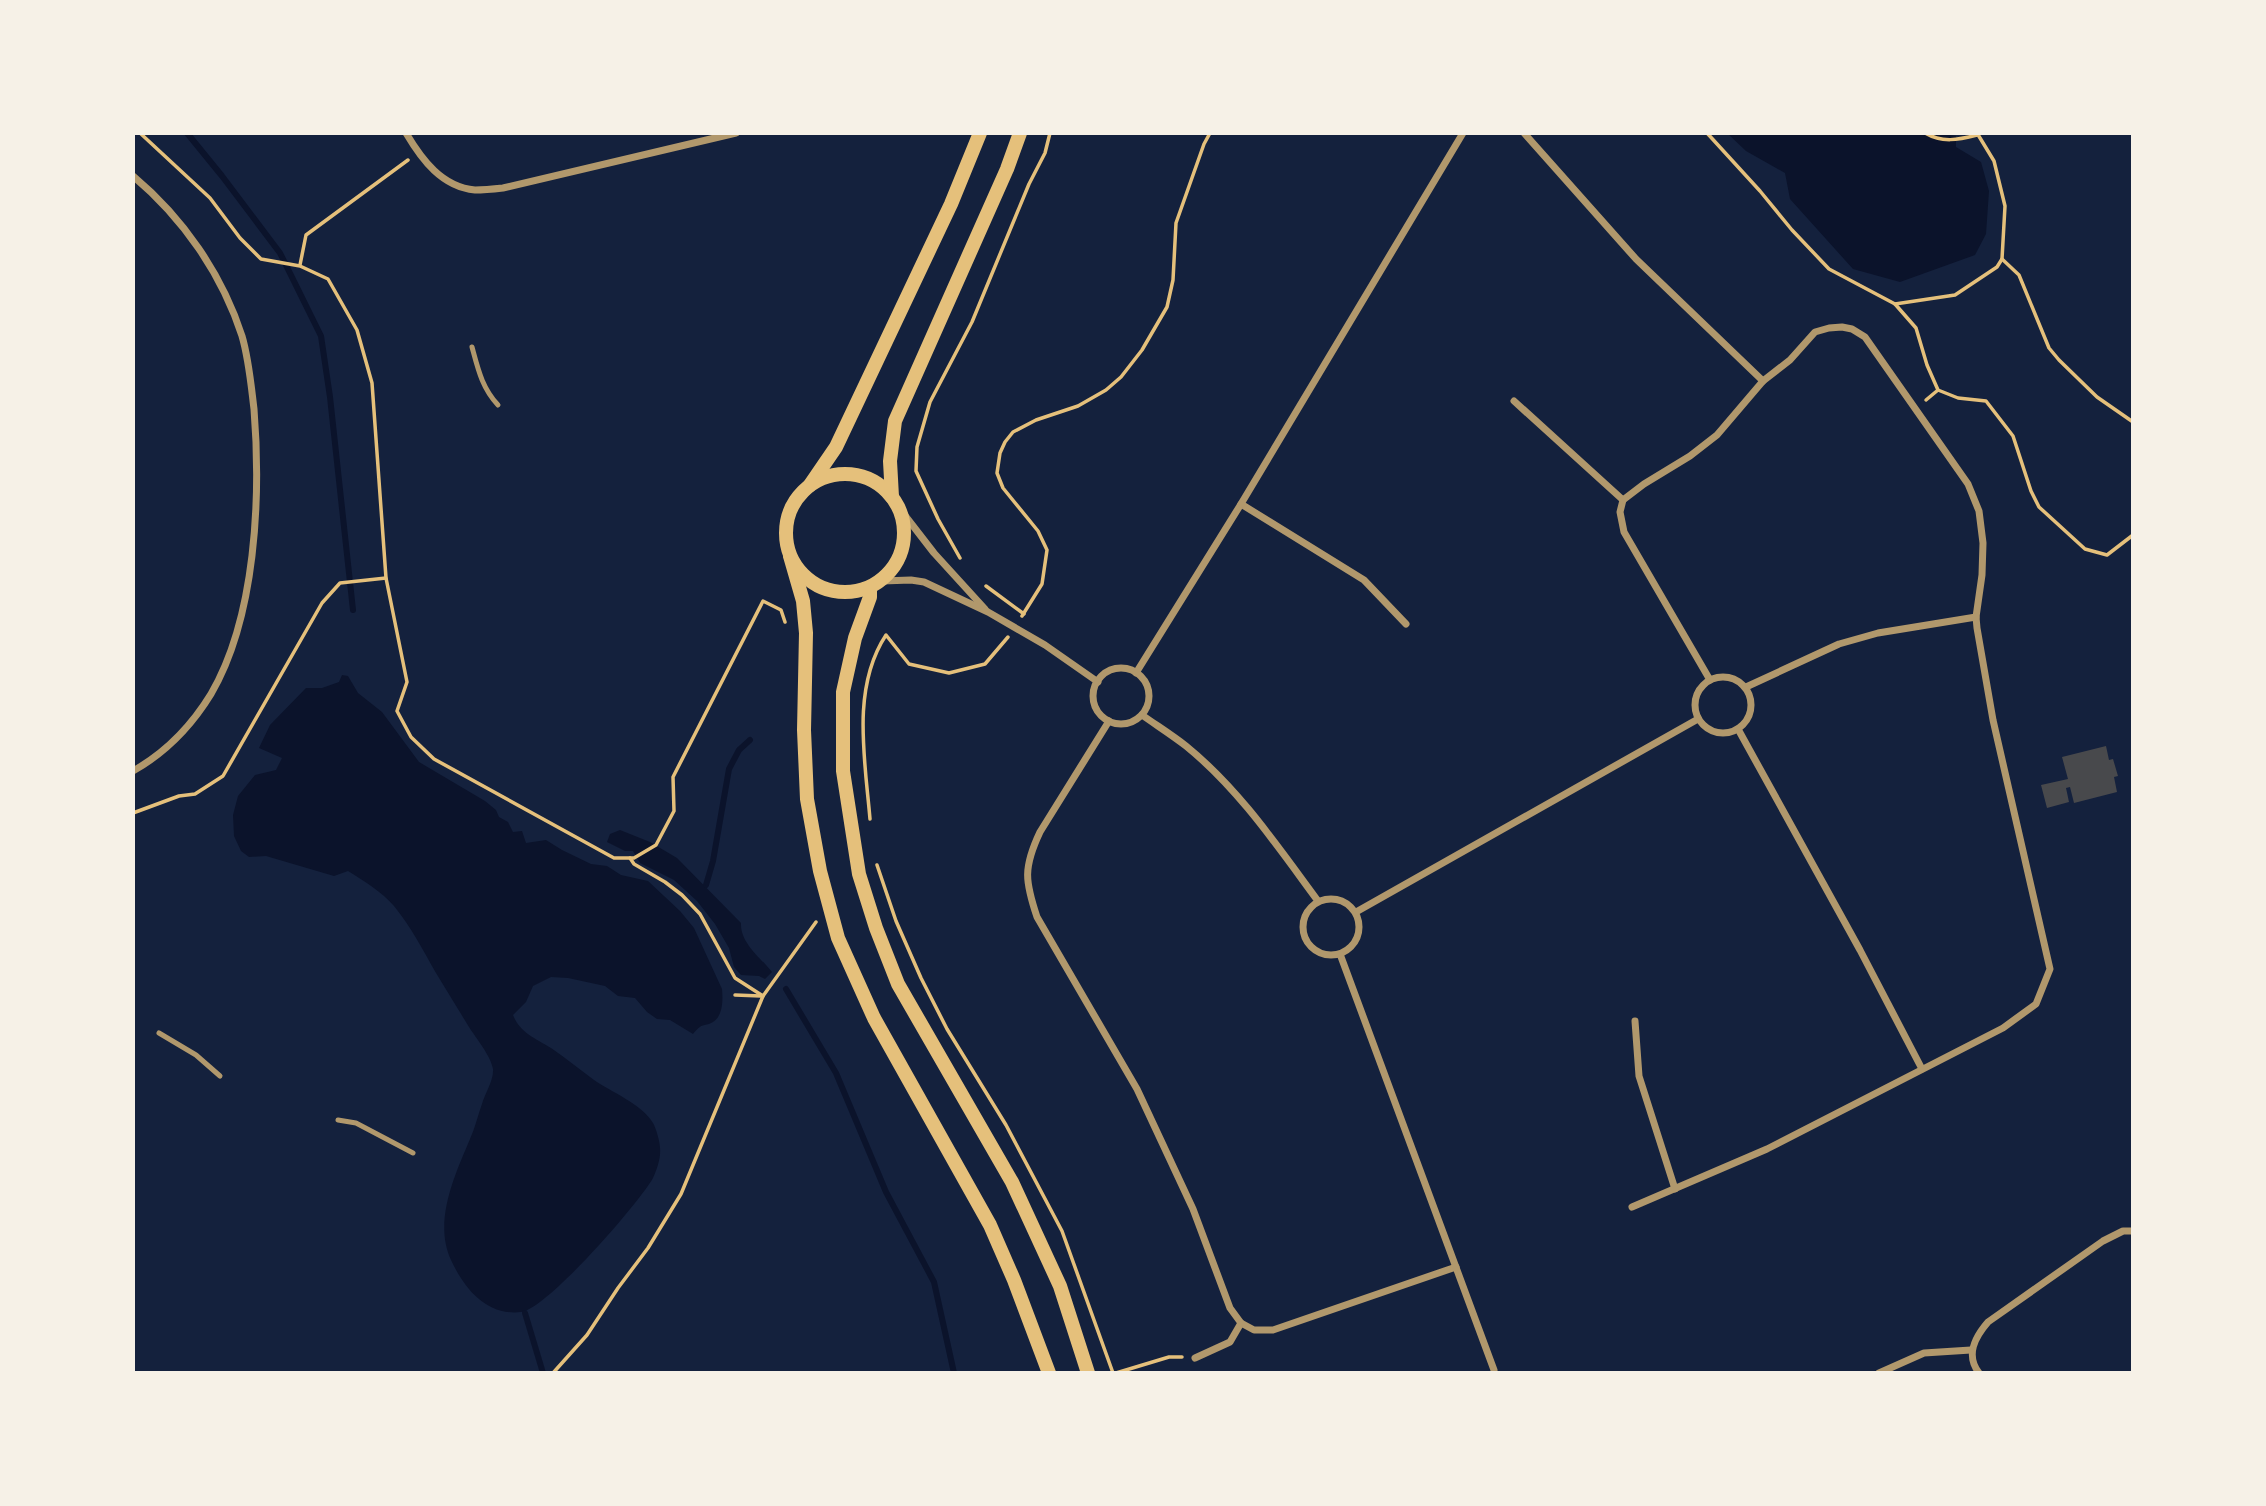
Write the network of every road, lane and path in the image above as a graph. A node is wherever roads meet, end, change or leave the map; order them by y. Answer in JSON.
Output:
{"nodes":[{"id":1,"x":140,"y":133,"type":"edge"},
{"id":2,"x":406,"y":133,"type":"edge"},
{"id":3,"x":736,"y":133,"type":"edge"},
{"id":4,"x":981,"y":133,"type":"edge"},
{"id":5,"x":1020,"y":133,"type":"edge"},
{"id":6,"x":1050,"y":133,"type":"edge"},
{"id":7,"x":1210,"y":133,"type":"edge"},
{"id":8,"x":1463,"y":133,"type":"edge"},
{"id":9,"x":1524,"y":133,"type":"edge"},
{"id":10,"x":1707,"y":133,"type":"edge"},
{"id":11,"x":1925,"y":133,"type":"edge"},
{"id":12,"x":1977,"y":134,"type":"edge"},
{"id":13,"x":418,"y":153,"type":"junction"},
{"id":14,"x":133,"y":176,"type":"edge"},
{"id":15,"x":2002,"y":259,"type":"junction"},
{"id":16,"x":300,"y":266,"type":"junction"},
{"id":17,"x":1895,"y":304,"type":"junction"},
{"id":18,"x":472,"y":348,"type":"dead end"},
{"id":19,"x":1763,"y":381,"type":"junction"},
{"id":20,"x":1514,"y":401,"type":"dead end"},
{"id":21,"x":498,"y":405,"type":"dead end"},
{"id":22,"x":2133,"y":422,"type":"edge"},
{"id":23,"x":810,"y":485,"type":"junction"},
{"id":24,"x":1623,"y":500,"type":"junction"},
{"id":25,"x":896,"y":503,"type":"junction"},
{"id":26,"x":1241,"y":504,"type":"junction"},
{"id":27,"x":2133,"y":535,"type":"edge"},
{"id":28,"x":790,"y":556,"type":"junction"},
{"id":29,"x":964,"y":564,"type":"dead end"},
{"id":30,"x":386,"y":578,"type":"junction"},
{"id":31,"x":982,"y":583,"type":"dead end"},
{"id":32,"x":876,"y":585,"type":"junction"},
{"id":33,"x":988,"y":612,"type":"junction"},
{"id":34,"x":1024,"y":614,"type":"junction"},
{"id":35,"x":1976,"y":617,"type":"junction"},
{"id":36,"x":785,"y":622,"type":"dead end"},
{"id":37,"x":1406,"y":624,"type":"dead end"},
{"id":38,"x":1015,"y":628,"type":"junction"},
{"id":39,"x":1136,"y":673,"type":"junction"},
{"id":40,"x":1710,"y":680,"type":"junction"},
{"id":41,"x":1098,"y":682,"type":"junction"},
{"id":42,"x":1746,"y":687,"type":"junction"},
{"id":43,"x":1142,"y":715,"type":"junction"},
{"id":44,"x":1698,"y":719,"type":"junction"},
{"id":45,"x":1109,"y":721,"type":"junction"},
{"id":46,"x":1738,"y":729,"type":"junction"},
{"id":47,"x":133,"y":771,"type":"edge"},
{"id":48,"x":133,"y":813,"type":"edge"},
{"id":49,"x":871,"y":828,"type":"dead end"},
{"id":50,"x":873,"y":854,"type":"dead end"},
{"id":51,"x":632,"y":858,"type":"junction"},
{"id":52,"x":1318,"y":901,"type":"junction"},
{"id":53,"x":827,"y":902,"type":"junction"},
{"id":54,"x":1356,"y":912,"type":"junction"},
{"id":55,"x":1340,"y":954,"type":"junction"},
{"id":56,"x":735,"y":995,"type":"dead end"},
{"id":57,"x":764,"y":996,"type":"junction"},
{"id":58,"x":1635,"y":1021,"type":"dead end"},
{"id":59,"x":159,"y":1033,"type":"dead end"},
{"id":60,"x":1922,"y":1069,"type":"junction"},
{"id":61,"x":220,"y":1076,"type":"dead end"},
{"id":62,"x":338,"y":1120,"type":"dead end"},
{"id":63,"x":413,"y":1153,"type":"dead end"},
{"id":64,"x":1675,"y":1189,"type":"junction"},
{"id":65,"x":1632,"y":1207,"type":"dead end"},
{"id":66,"x":2133,"y":1231,"type":"edge"},
{"id":67,"x":1456,"y":1268,"type":"junction"},
{"id":68,"x":1241,"y":1324,"type":"junction"},
{"id":69,"x":1971,"y":1350,"type":"junction"},
{"id":70,"x":1195,"y":1358,"type":"joint"},
{"id":71,"x":1494,"y":1370,"type":"dead end"},
{"id":72,"x":553,"y":1373,"type":"edge"},
{"id":73,"x":1049,"y":1373,"type":"edge"},
{"id":74,"x":1088,"y":1373,"type":"edge"},
{"id":75,"x":1115,"y":1373,"type":"edge"},
{"id":76,"x":1879,"y":1373,"type":"edge"},
{"id":77,"x":1979,"y":1373,"type":"edge"}],
"edges":[{"from":1,"to":16,"type":"path"},
{"from":2,"to":13,"type":"street"},
{"from":3,"to":13,"type":"street"},
{"from":4,"to":23,"type":"main road"},
{"from":5,"to":25,"type":"main road"},
{"from":6,"to":29,"type":"path"},
{"from":7,"to":34,"type":"path"},
{"from":8,"to":26,"type":"street"},
{"from":9,"to":19,"type":"street"},
{"from":10,"to":17,"type":"path"},
{"from":11,"to":12,"type":"path"},
{"from":12,"to":15,"type":"path"},
{"from":13,"to":16,"type":"path"},
{"from":14,"to":47,"type":"street"},
{"from":15,"to":17,"type":"path"},
{"from":15,"to":22,"type":"path"},
{"from":16,"to":30,"type":"path"},
{"from":17,"to":27,"type":"path"},
{"from":18,"to":21,"type":"lane"},
{"from":19,"to":24,"type":"street"},
{"from":19,"to":35,"type":"street"},
{"from":20,"to":24,"type":"street"},
{"from":23,"to":25,"type":"main road"},
{"from":23,"to":28,"type":"main road"},
{"from":24,"to":40,"type":"street"},
{"from":25,"to":32,"type":"main road"},
{"from":25,"to":33,"type":"street"},
{"from":26,"to":37,"type":"street"},
{"from":26,"to":39,"type":"street"},
{"from":28,"to":32,"type":"main road"},
{"from":28,"to":53,"type":"main road"},
{"from":30,"to":48,"type":"path"},
{"from":30,"to":51,"type":"path"},
{"from":31,"to":34,"type":"path"},
{"from":32,"to":33,"type":"street"},
{"from":32,"to":74,"type":"main road"},
{"from":33,"to":38,"type":"street"},
{"from":34,"to":38,"type":"path"},
{"from":35,"to":42,"type":"street"},
{"from":35,"to":60,"type":"street"},
{"from":36,"to":51,"type":"path"},
{"from":38,"to":41,"type":"street"},
{"from":38,"to":49,"type":"path"},
{"from":39,"to":41,"type":"street"},
{"from":39,"to":43,"type":"street"},
{"from":40,"to":42,"type":"street"},
{"from":40,"to":44,"type":"street"},
{"from":41,"to":45,"type":"street"},
{"from":42,"to":46,"type":"street"},
{"from":43,"to":45,"type":"street"},
{"from":43,"to":52,"type":"street"},
{"from":44,"to":46,"type":"street"},
{"from":44,"to":54,"type":"street"},
{"from":45,"to":68,"type":"street"},
{"from":46,"to":60,"type":"street"},
{"from":50,"to":75,"type":"path"},
{"from":51,"to":57,"type":"path"},
{"from":52,"to":54,"type":"street"},
{"from":52,"to":55,"type":"street"},
{"from":53,"to":57,"type":"path"},
{"from":53,"to":73,"type":"main road"},
{"from":54,"to":55,"type":"street"},
{"from":55,"to":67,"type":"street"},
{"from":56,"to":57,"type":"path"},
{"from":57,"to":72,"type":"path"},
{"from":58,"to":64,"type":"street"},
{"from":59,"to":61,"type":"lane"},
{"from":60,"to":64,"type":"street"},
{"from":62,"to":63,"type":"lane"},
{"from":64,"to":65,"type":"street"},
{"from":66,"to":69,"type":"street"},
{"from":67,"to":68,"type":"street"},
{"from":67,"to":71,"type":"street"},
{"from":68,"to":70,"type":"street"},
{"from":69,"to":76,"type":"street"},
{"from":69,"to":77,"type":"street"},
{"from":70,"to":75,"type":"path"}]}
